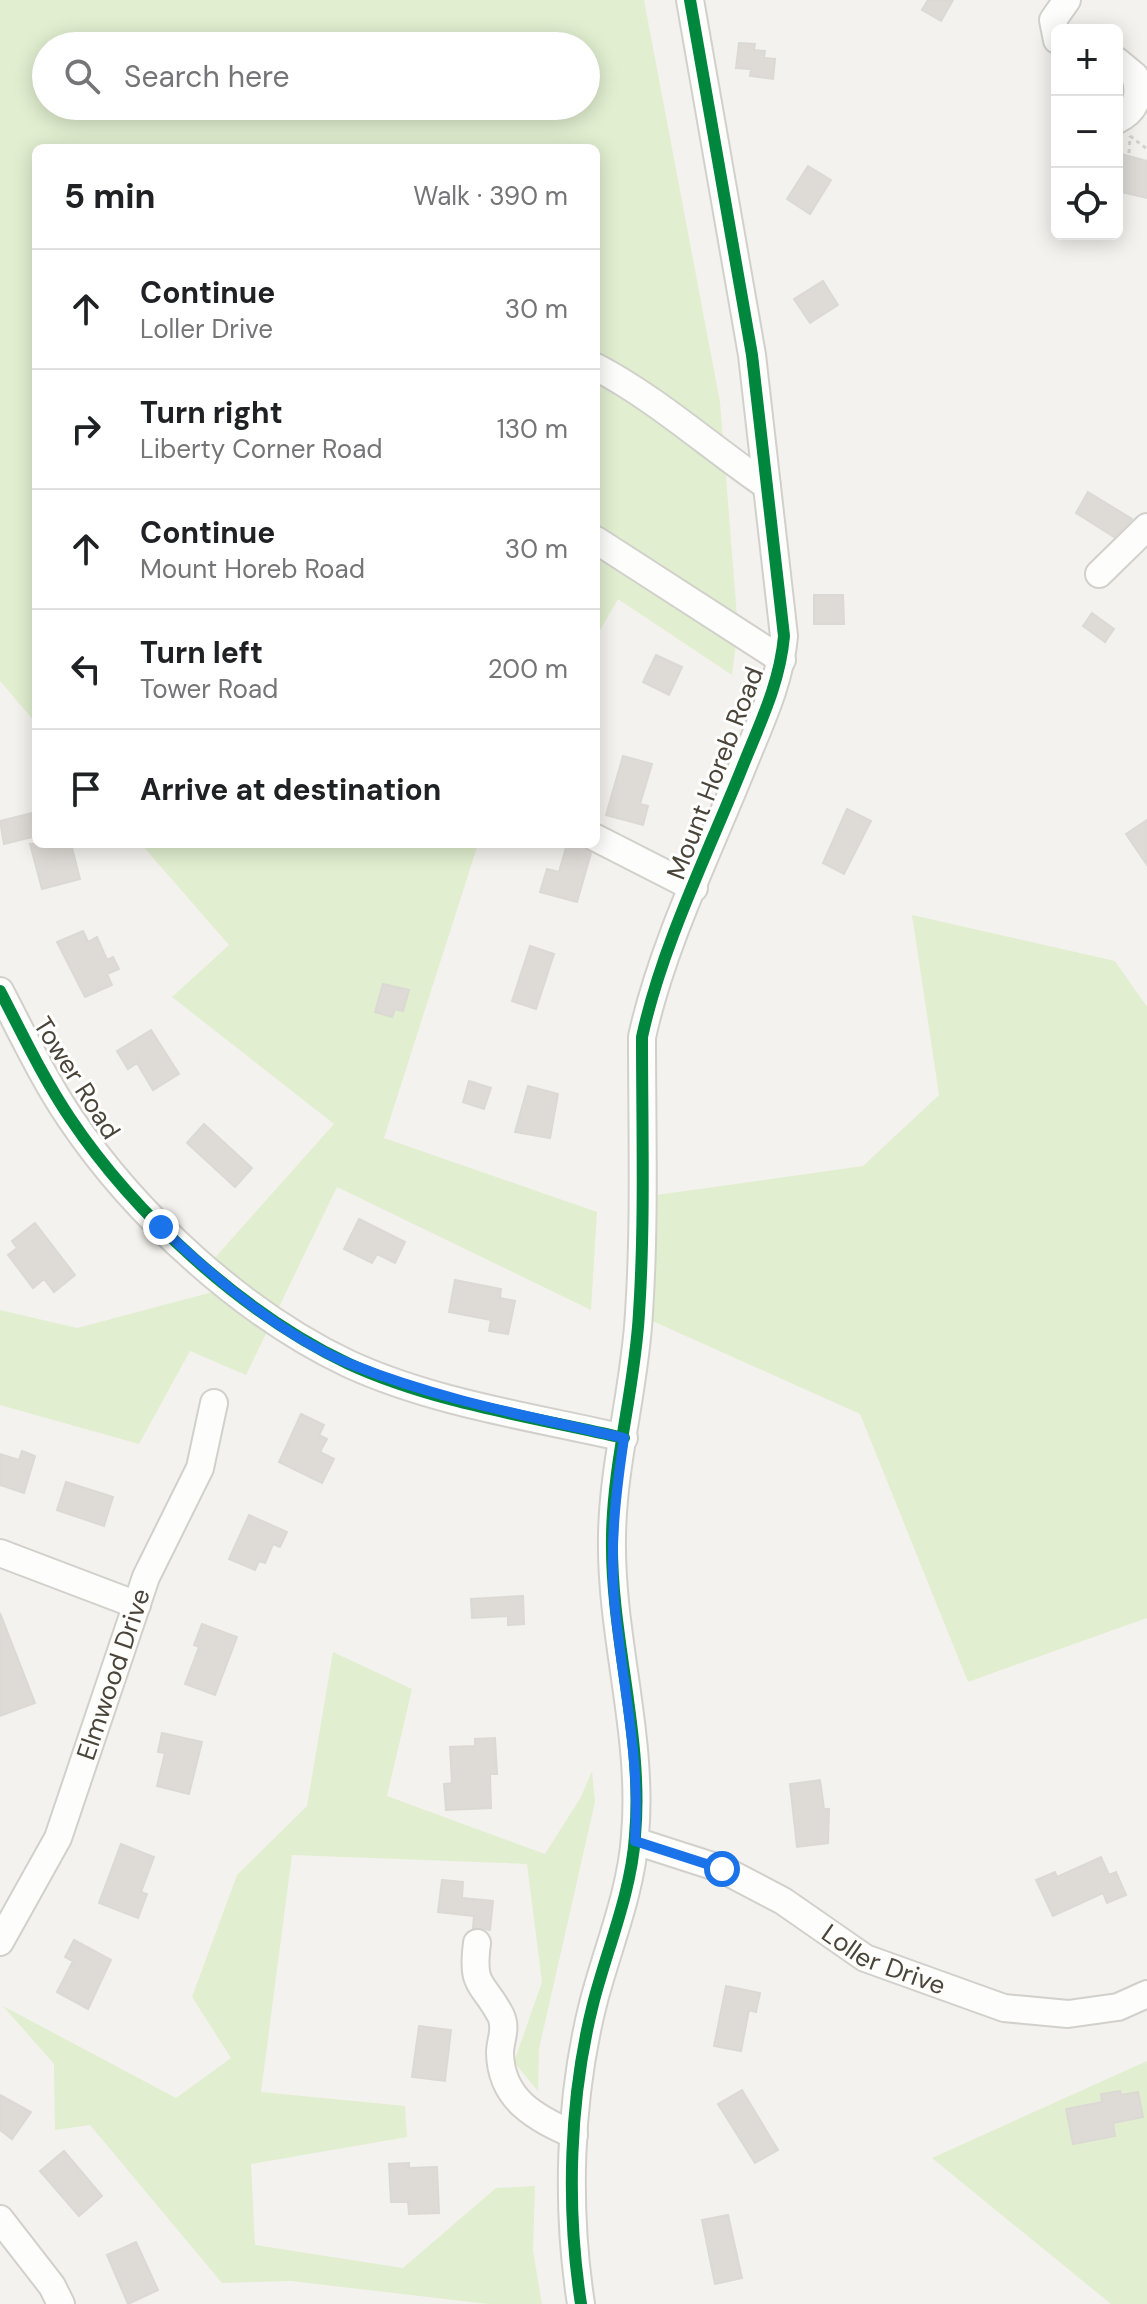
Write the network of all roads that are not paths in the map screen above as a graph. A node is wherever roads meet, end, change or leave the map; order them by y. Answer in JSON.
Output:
{"nodes":[{"id":1,"x":690,"y":0,"type":"edge"},
{"id":2,"x":1067,"y":0,"type":"edge"},
{"id":3,"x":1054,"y":24,"type":"edge"},
{"id":4,"x":1123,"y":66,"type":"edge"},
{"id":5,"x":1123,"y":128,"type":"edge"},
{"id":6,"x":600,"y":369,"type":"edge"},
{"id":7,"x":767,"y":486,"type":"junction"},
{"id":8,"x":1147,"y":527,"type":"edge"},
{"id":9,"x":600,"y":543,"type":"edge"},
{"id":10,"x":1099,"y":574,"type":"dead end"},
{"id":11,"x":782,"y":660,"type":"junction"},
{"id":12,"x":600,"y":840,"type":"edge"},
{"id":13,"x":694,"y":888,"type":"junction"},
{"id":14,"x":0,"y":991,"type":"edge"},
{"id":15,"x":214,"y":1403,"type":"dead end"},
{"id":16,"x":624,"y":1438,"type":"junction"},
{"id":17,"x":0,"y":1553,"type":"edge"},
{"id":18,"x":137,"y":1605,"type":"junction"},
{"id":19,"x":635,"y":1841,"type":"junction"},
{"id":20,"x":0,"y":1942,"type":"edge"},
{"id":21,"x":477,"y":1943,"type":"dead end"},
{"id":22,"x":1147,"y":1994,"type":"edge"},
{"id":23,"x":574,"y":2135,"type":"junction"},
{"id":24,"x":0,"y":2219,"type":"edge"},
{"id":25,"x":61,"y":2304,"type":"edge"},
{"id":26,"x":581,"y":2304,"type":"edge"}],
"edges":[{"from":1,"to":7,"type":"street","name":"Mount Horeb Road"},
{"from":2,"to":3,"type":"street"},
{"from":4,"to":5,"type":"street"},
{"from":6,"to":7,"type":"street"},
{"from":7,"to":11,"type":"street","name":"Mount Horeb Road"},
{"from":8,"to":10,"type":"street"},
{"from":9,"to":11,"type":"street"},
{"from":11,"to":13,"type":"street","name":"Mount Horeb Road"},
{"from":12,"to":13,"type":"street"},
{"from":13,"to":16,"type":"street","name":"Mount Horeb Road"},
{"from":14,"to":16,"type":"street","name":"Tower Road"},
{"from":15,"to":18,"type":"street","name":"Elmwood Drive"},
{"from":16,"to":19,"type":"street","name":"Mount Horeb Road"},
{"from":17,"to":18,"type":"street"},
{"from":18,"to":20,"type":"street","name":"Elmwood Drive"},
{"from":19,"to":22,"type":"street","name":"Loller Drive"},
{"from":19,"to":23,"type":"street","name":"Mount Horeb Road"},
{"from":21,"to":23,"type":"street"},
{"from":23,"to":26,"type":"street","name":"Mount Horeb Road"},
{"from":24,"to":25,"type":"street"}]}
